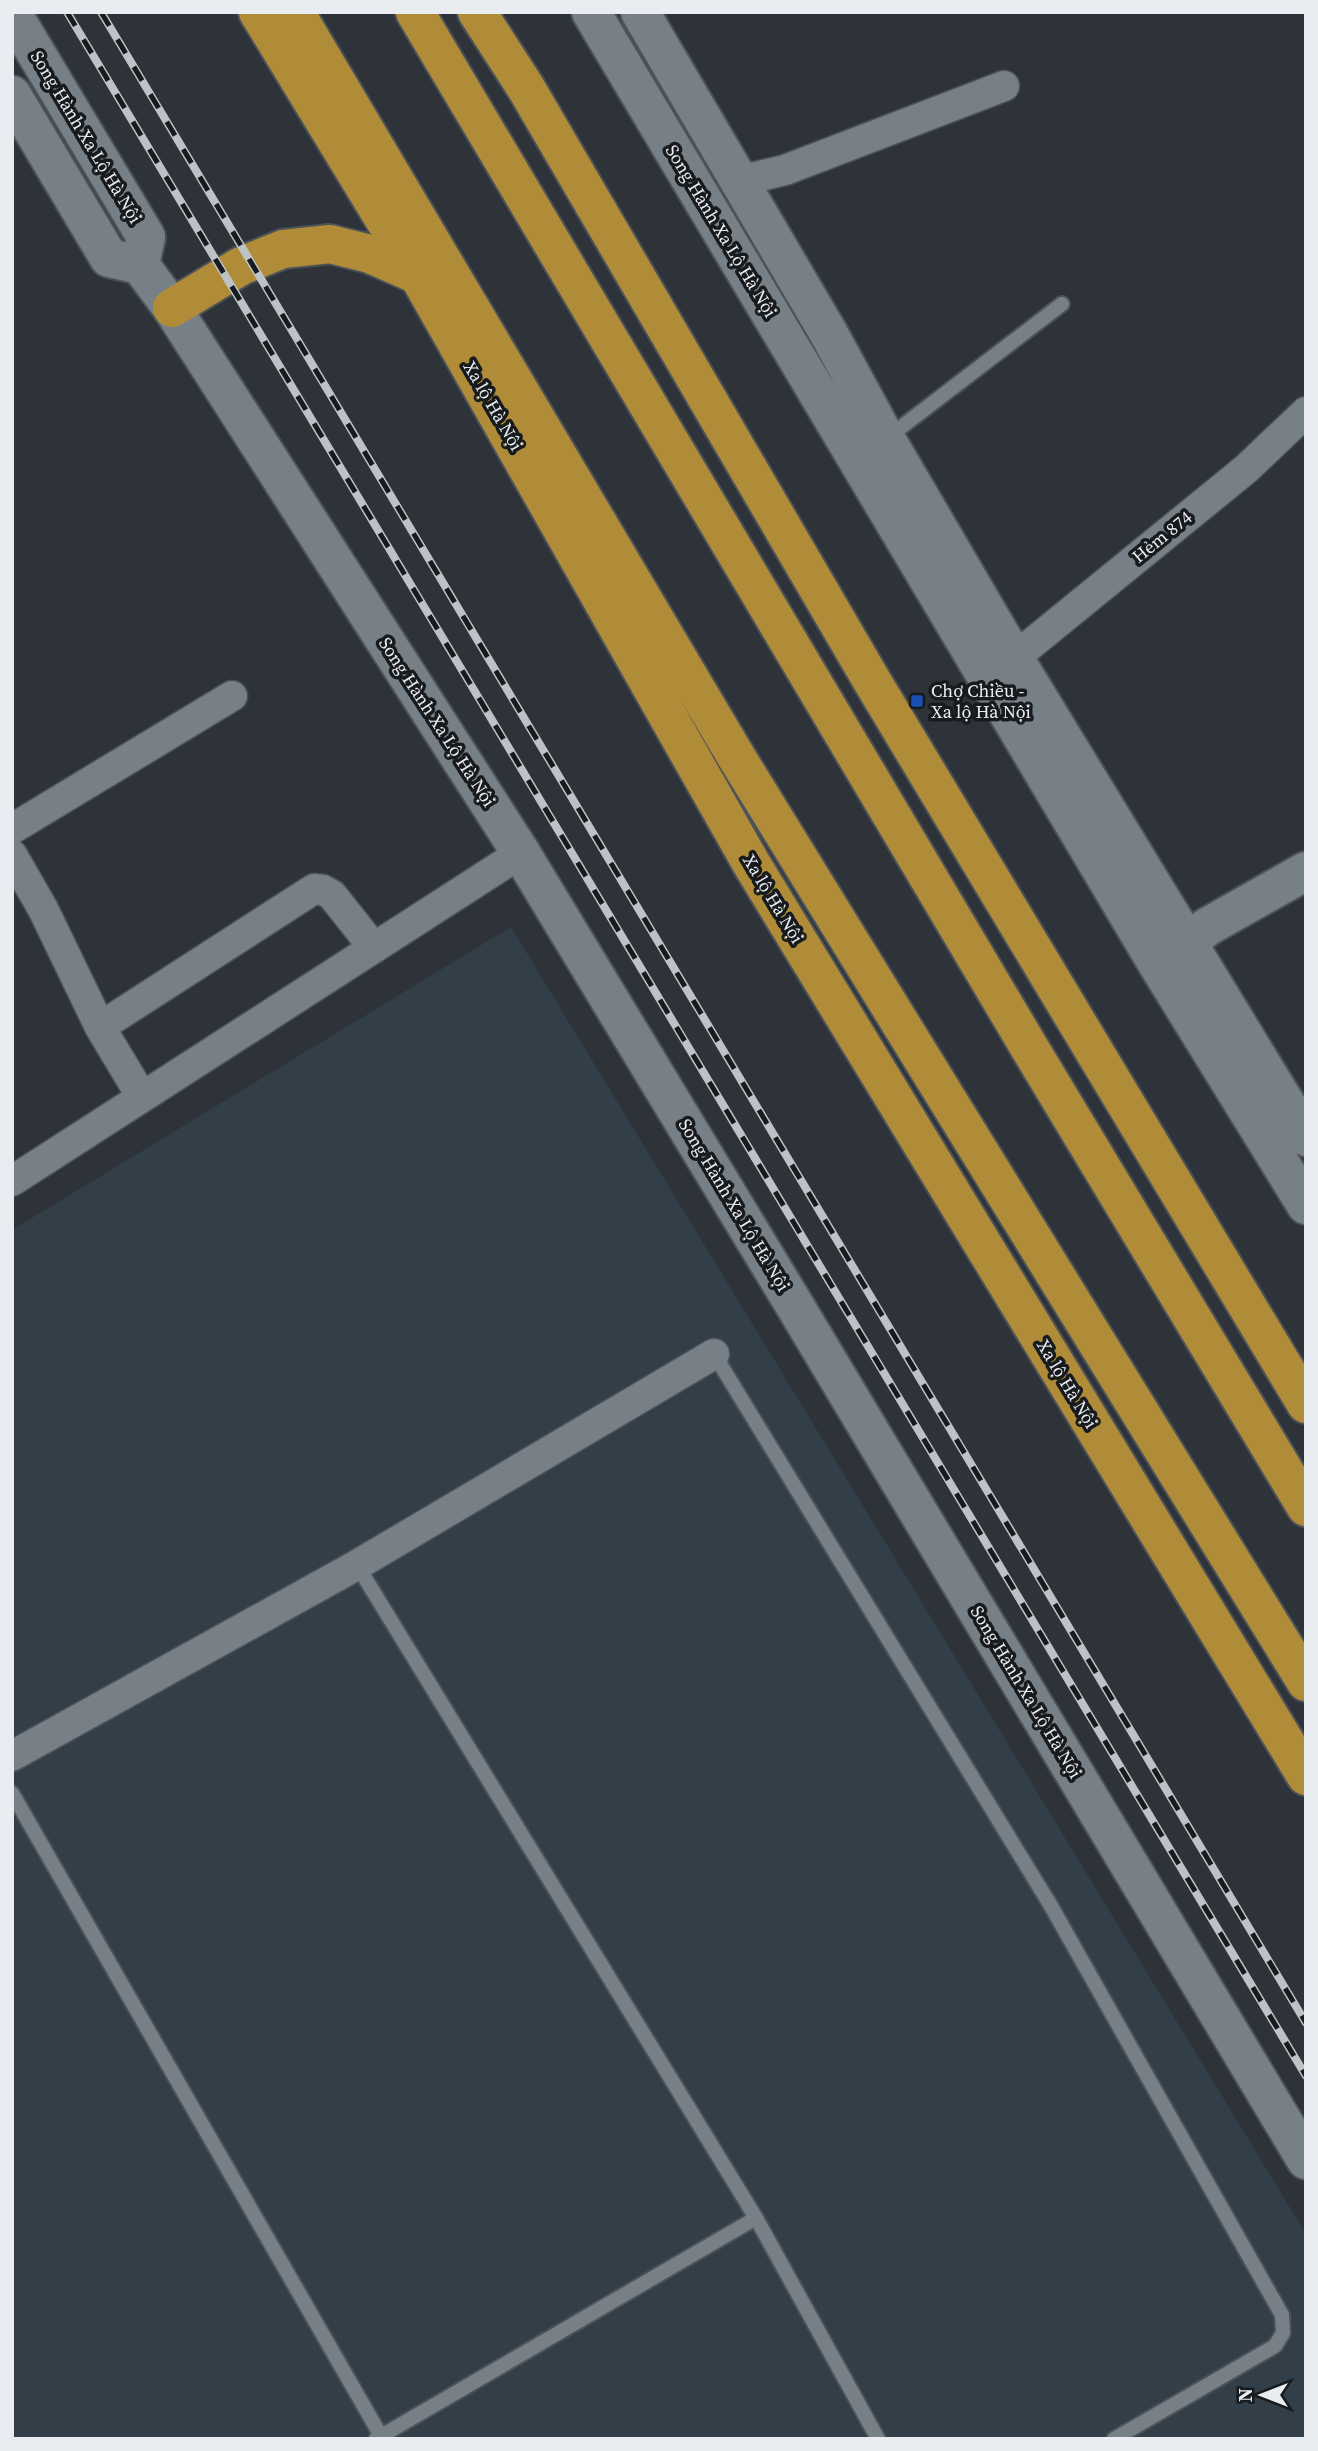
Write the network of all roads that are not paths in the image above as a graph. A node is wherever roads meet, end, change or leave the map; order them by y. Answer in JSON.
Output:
{"nodes":[{"id":1,"x":258,"y":12,"type":"edge"},
{"id":2,"x":295,"y":12,"type":"edge"},
{"id":3,"x":415,"y":12,"type":"edge"},
{"id":4,"x":477,"y":12,"type":"edge"},
{"id":5,"x":591,"y":12,"type":"edge"},
{"id":6,"x":639,"y":12,"type":"edge"},
{"id":7,"x":12,"y":13,"type":"edge"},
{"id":8,"x":1004,"y":86,"type":"dead end"},
{"id":9,"x":12,"y":94,"type":"edge"},
{"id":10,"x":739,"y":181,"type":"junction"},
{"id":11,"x":140,"y":265,"type":"junction"},
{"id":12,"x":418,"y":275,"type":"junction"},
{"id":13,"x":1062,"y":304,"type":"dead end"},
{"id":14,"x":172,"y":308,"type":"junction"},
{"id":15,"x":481,"y":385,"type":"junction"},
{"id":16,"x":1306,"y":412,"type":"edge"},
{"id":17,"x":538,"y":418,"type":"junction"},
{"id":18,"x":886,"y":439,"type":"junction"},
{"id":19,"x":1014,"y":658,"type":"junction"},
{"id":20,"x":232,"y":696,"type":"dead end"},
{"id":21,"x":737,"y":758,"type":"junction"},
{"id":22,"x":12,"y":829,"type":"edge"},
{"id":23,"x":521,"y":853,"type":"junction"},
{"id":24,"x":12,"y":855,"type":"edge"},
{"id":25,"x":751,"y":863,"type":"junction"},
{"id":26,"x":1306,"y":871,"type":"edge"},
{"id":27,"x":374,"y":948,"type":"junction"},
{"id":28,"x":1173,"y":954,"type":"junction"},
{"id":29,"x":100,"y":1027,"type":"junction"},
{"id":30,"x":142,"y":1097,"type":"junction"},
{"id":31,"x":1306,"y":1137,"type":"edge"},
{"id":32,"x":12,"y":1181,"type":"edge"},
{"id":33,"x":1306,"y":1205,"type":"edge"},
{"id":34,"x":713,"y":1354,"type":"joint"},
{"id":35,"x":1306,"y":1404,"type":"edge"},
{"id":36,"x":1306,"y":1507,"type":"edge"},
{"id":37,"x":357,"y":1565,"type":"junction"},
{"id":38,"x":1306,"y":1682,"type":"edge"},
{"id":39,"x":12,"y":1756,"type":"edge"},
{"id":40,"x":1306,"y":1776,"type":"edge"},
{"id":41,"x":12,"y":1793,"type":"edge"},
{"id":42,"x":1306,"y":2160,"type":"edge"},
{"id":43,"x":756,"y":2218,"type":"junction"},
{"id":44,"x":378,"y":2438,"type":"edge"},
{"id":45,"x":878,"y":2439,"type":"edge"},
{"id":46,"x":1114,"y":2439,"type":"edge"}],
"edges":[{"from":1,"to":12,"type":"highway","name":"Xa lộ Hà Nội"},
{"from":2,"to":17,"type":"highway","name":"Xa lộ Hà Nội"},
{"from":3,"to":36,"type":"highway"},
{"from":4,"to":35,"type":"highway"},
{"from":5,"to":28,"type":"main road","name":"Song Hành Xa Lộ Hà Nội"},
{"from":6,"to":10,"type":"main road","name":"Song Hành Xa Lộ Hà Nội"},
{"from":7,"to":11,"type":"main road","name":"Song Hành Xa Lộ Hà Nội"},
{"from":8,"to":10,"type":"street"},
{"from":9,"to":11,"type":"main road"},
{"from":10,"to":18,"type":"main road","name":"Song Hành Xa Lộ Hà Nội"},
{"from":11,"to":14,"type":"main road","name":"Song Hành Xa Lộ Hà Nội"},
{"from":12,"to":14,"type":"highway"},
{"from":12,"to":15,"type":"highway","name":"Xa lộ Hà Nội"},
{"from":13,"to":18,"type":"lane"},
{"from":14,"to":23,"type":"main road","name":"Song Hành Xa Lộ Hà Nội"},
{"from":15,"to":17,"type":"highway"},
{"from":15,"to":25,"type":"highway","name":"Xa lộ Hà Nội"},
{"from":16,"to":19,"type":"street","name":"Hẻm 874"},
{"from":17,"to":21,"type":"highway","name":"Xa lộ Hà Nội"},
{"from":18,"to":19,"type":"main road","name":"Song Hành Xa Lộ Hà Nội"},
{"from":19,"to":28,"type":"main road","name":"Song Hành Xa Lộ Hà Nội"},
{"from":20,"to":22,"type":"street"},
{"from":21,"to":25,"type":"highway"},
{"from":21,"to":38,"type":"highway","name":"Xa lộ Hà Nội"},
{"from":23,"to":27,"type":"street"},
{"from":23,"to":42,"type":"main road","name":"Song Hành Xa Lộ Hà Nội"},
{"from":24,"to":29,"type":"street"},
{"from":25,"to":40,"type":"highway","name":"Xa lộ Hà Nội"},
{"from":26,"to":28,"type":"main road"},
{"from":27,"to":29,"type":"street"},
{"from":27,"to":30,"type":"street"},
{"from":28,"to":31,"type":"main road","name":"Song Hành Xa Lộ Hà Nội"},
{"from":28,"to":33,"type":"main road","name":"Song Hành Xa Lộ Hà Nội"},
{"from":29,"to":30,"type":"street"},
{"from":30,"to":32,"type":"street"},
{"from":34,"to":37,"type":"street"},
{"from":34,"to":46,"type":"lane"},
{"from":37,"to":39,"type":"street"},
{"from":37,"to":43,"type":"lane"},
{"from":41,"to":44,"type":"lane"},
{"from":43,"to":44,"type":"lane"},
{"from":43,"to":45,"type":"lane"}]}
